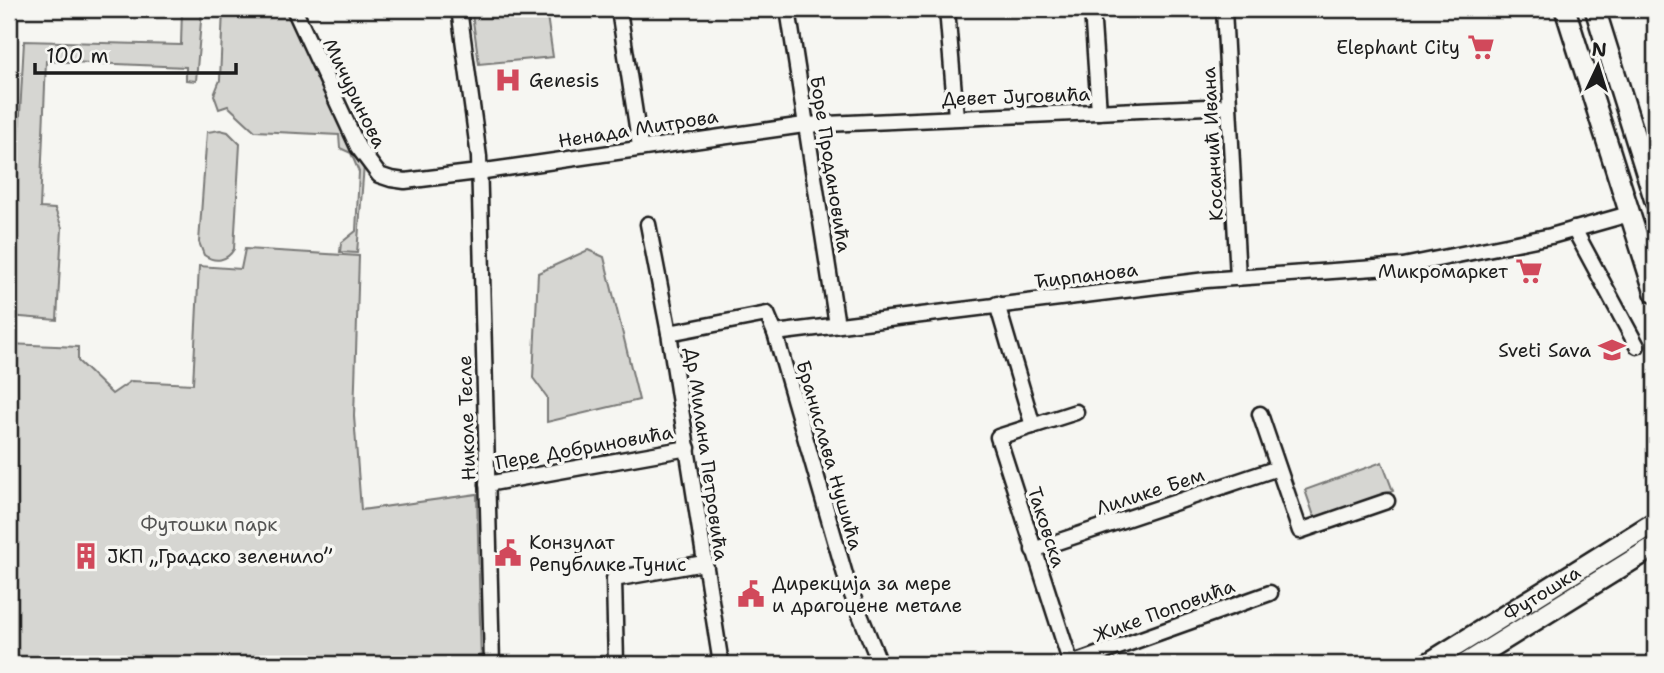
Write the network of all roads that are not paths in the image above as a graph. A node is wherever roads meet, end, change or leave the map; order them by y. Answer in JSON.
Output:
{"nodes":[{"id":1,"x":294,"y":9,"type":"edge"},
{"id":2,"x":459,"y":9,"type":"edge"},
{"id":3,"x":788,"y":9,"type":"edge"},
{"id":4,"x":947,"y":9,"type":"edge"},
{"id":5,"x":1092,"y":9,"type":"edge"},
{"id":6,"x":1224,"y":9,"type":"edge"},
{"id":7,"x":1565,"y":9,"type":"edge"},
{"id":8,"x":1595,"y":9,"type":"edge"},
{"id":9,"x":619,"y":10,"type":"dead end"},
{"id":10,"x":1229,"y":106,"type":"junction"},
{"id":11,"x":1099,"y":112,"type":"junction"},
{"id":12,"x":956,"y":117,"type":"junction"},
{"id":13,"x":804,"y":125,"type":"junction"},
{"id":14,"x":640,"y":146,"type":"junction"},
{"id":15,"x":478,"y":172,"type":"junction"},
{"id":16,"x":1655,"y":201,"type":"edge"},
{"id":17,"x":1629,"y":214,"type":"junction"},
{"id":18,"x":648,"y":224,"type":"dead end"},
{"id":19,"x":1574,"y":229,"type":"junction"},
{"id":20,"x":1238,"y":278,"type":"junction"},
{"id":21,"x":1655,"y":293,"type":"edge"},
{"id":22,"x":997,"y":304,"type":"junction"},
{"id":23,"x":837,"y":325,"type":"junction"},
{"id":24,"x":669,"y":333,"type":"junction"},
{"id":25,"x":775,"y":333,"type":"junction"},
{"id":26,"x":1637,"y":346,"type":"dead end"},
{"id":27,"x":1076,"y":412,"type":"dead end"},
{"id":28,"x":1260,"y":414,"type":"dead end"},
{"id":29,"x":1033,"y":426,"type":"junction"},
{"id":30,"x":688,"y":449,"type":"junction"},
{"id":31,"x":1278,"y":468,"type":"junction"},
{"id":32,"x":487,"y":484,"type":"junction"},
{"id":33,"x":1387,"y":500,"type":"dead end"},
{"id":34,"x":1655,"y":522,"type":"edge"},
{"id":35,"x":1655,"y":547,"type":"edge"},
{"id":36,"x":1033,"y":550,"type":"junction"},
{"id":37,"x":704,"y":563,"type":"junction"},
{"id":38,"x":1270,"y":593,"type":"dead end"},
{"id":39,"x":492,"y":664,"type":"edge"},
{"id":40,"x":616,"y":664,"type":"edge"},
{"id":41,"x":721,"y":664,"type":"edge"},
{"id":42,"x":880,"y":664,"type":"edge"},
{"id":43,"x":1071,"y":664,"type":"edge"},
{"id":44,"x":1427,"y":664,"type":"edge"},
{"id":45,"x":1465,"y":664,"type":"edge"}],
"edges":[{"from":1,"to":15,"type":"street","name":"Мичуринова"},
{"from":2,"to":15,"type":"street","name":"Николе Тесле"},
{"from":3,"to":13,"type":"street","name":"Боре Продановића"},
{"from":4,"to":12,"type":"street"},
{"from":5,"to":11,"type":"street"},
{"from":6,"to":10,"type":"street","name":"Косанчић Ивана"},
{"from":7,"to":17,"type":"main road"},
{"from":8,"to":16,"type":"main road"},
{"from":9,"to":14,"type":"street"},
{"from":10,"to":11,"type":"street","name":"Девет Југовића"},
{"from":10,"to":20,"type":"street","name":"Косанчић Ивана"},
{"from":11,"to":12,"type":"street","name":"Девет Југовића"},
{"from":12,"to":13,"type":"street","name":"Девет Југовића"},
{"from":13,"to":14,"type":"street","name":"Ненада Митрова"},
{"from":13,"to":23,"type":"street","name":"Боре Продановића"},
{"from":14,"to":15,"type":"street","name":"Ненада Митрова"},
{"from":15,"to":32,"type":"street","name":"Николе Тесле"},
{"from":17,"to":19,"type":"street","name":"Ћирпанова"},
{"from":17,"to":21,"type":"main road"},
{"from":18,"to":24,"type":"street"},
{"from":19,"to":20,"type":"street","name":"Ћирпанова"},
{"from":19,"to":26,"type":"street"},
{"from":20,"to":22,"type":"street","name":"Ћирпанова"},
{"from":22,"to":23,"type":"street","name":"Ћирпанова"},
{"from":22,"to":29,"type":"street"},
{"from":23,"to":25,"type":"street","name":"Ћирпанова"},
{"from":24,"to":25,"type":"street"},
{"from":24,"to":30,"type":"street","name":"Др Милана Петровића"},
{"from":25,"to":42,"type":"street","name":"Бранислава Нушића"},
{"from":27,"to":29,"type":"street","name":"Таковска"},
{"from":28,"to":31,"type":"street"},
{"from":29,"to":36,"type":"street","name":"Таковска"},
{"from":30,"to":32,"type":"street","name":"Пере Добриновића"},
{"from":30,"to":37,"type":"street","name":"Др Милана Петровића"},
{"from":31,"to":33,"type":"street"},
{"from":31,"to":36,"type":"street","name":"Лилике Бем"},
{"from":32,"to":39,"type":"street","name":"Николе Тесле"},
{"from":34,"to":44,"type":"main road","name":"Футошка"},
{"from":35,"to":45,"type":"main road","name":"Футошка"},
{"from":36,"to":43,"type":"street","name":"Таковска"},
{"from":37,"to":40,"type":"street"},
{"from":37,"to":41,"type":"street","name":"Др Милана Петровића"},
{"from":38,"to":43,"type":"street","name":"Жике Поповића"}]}
